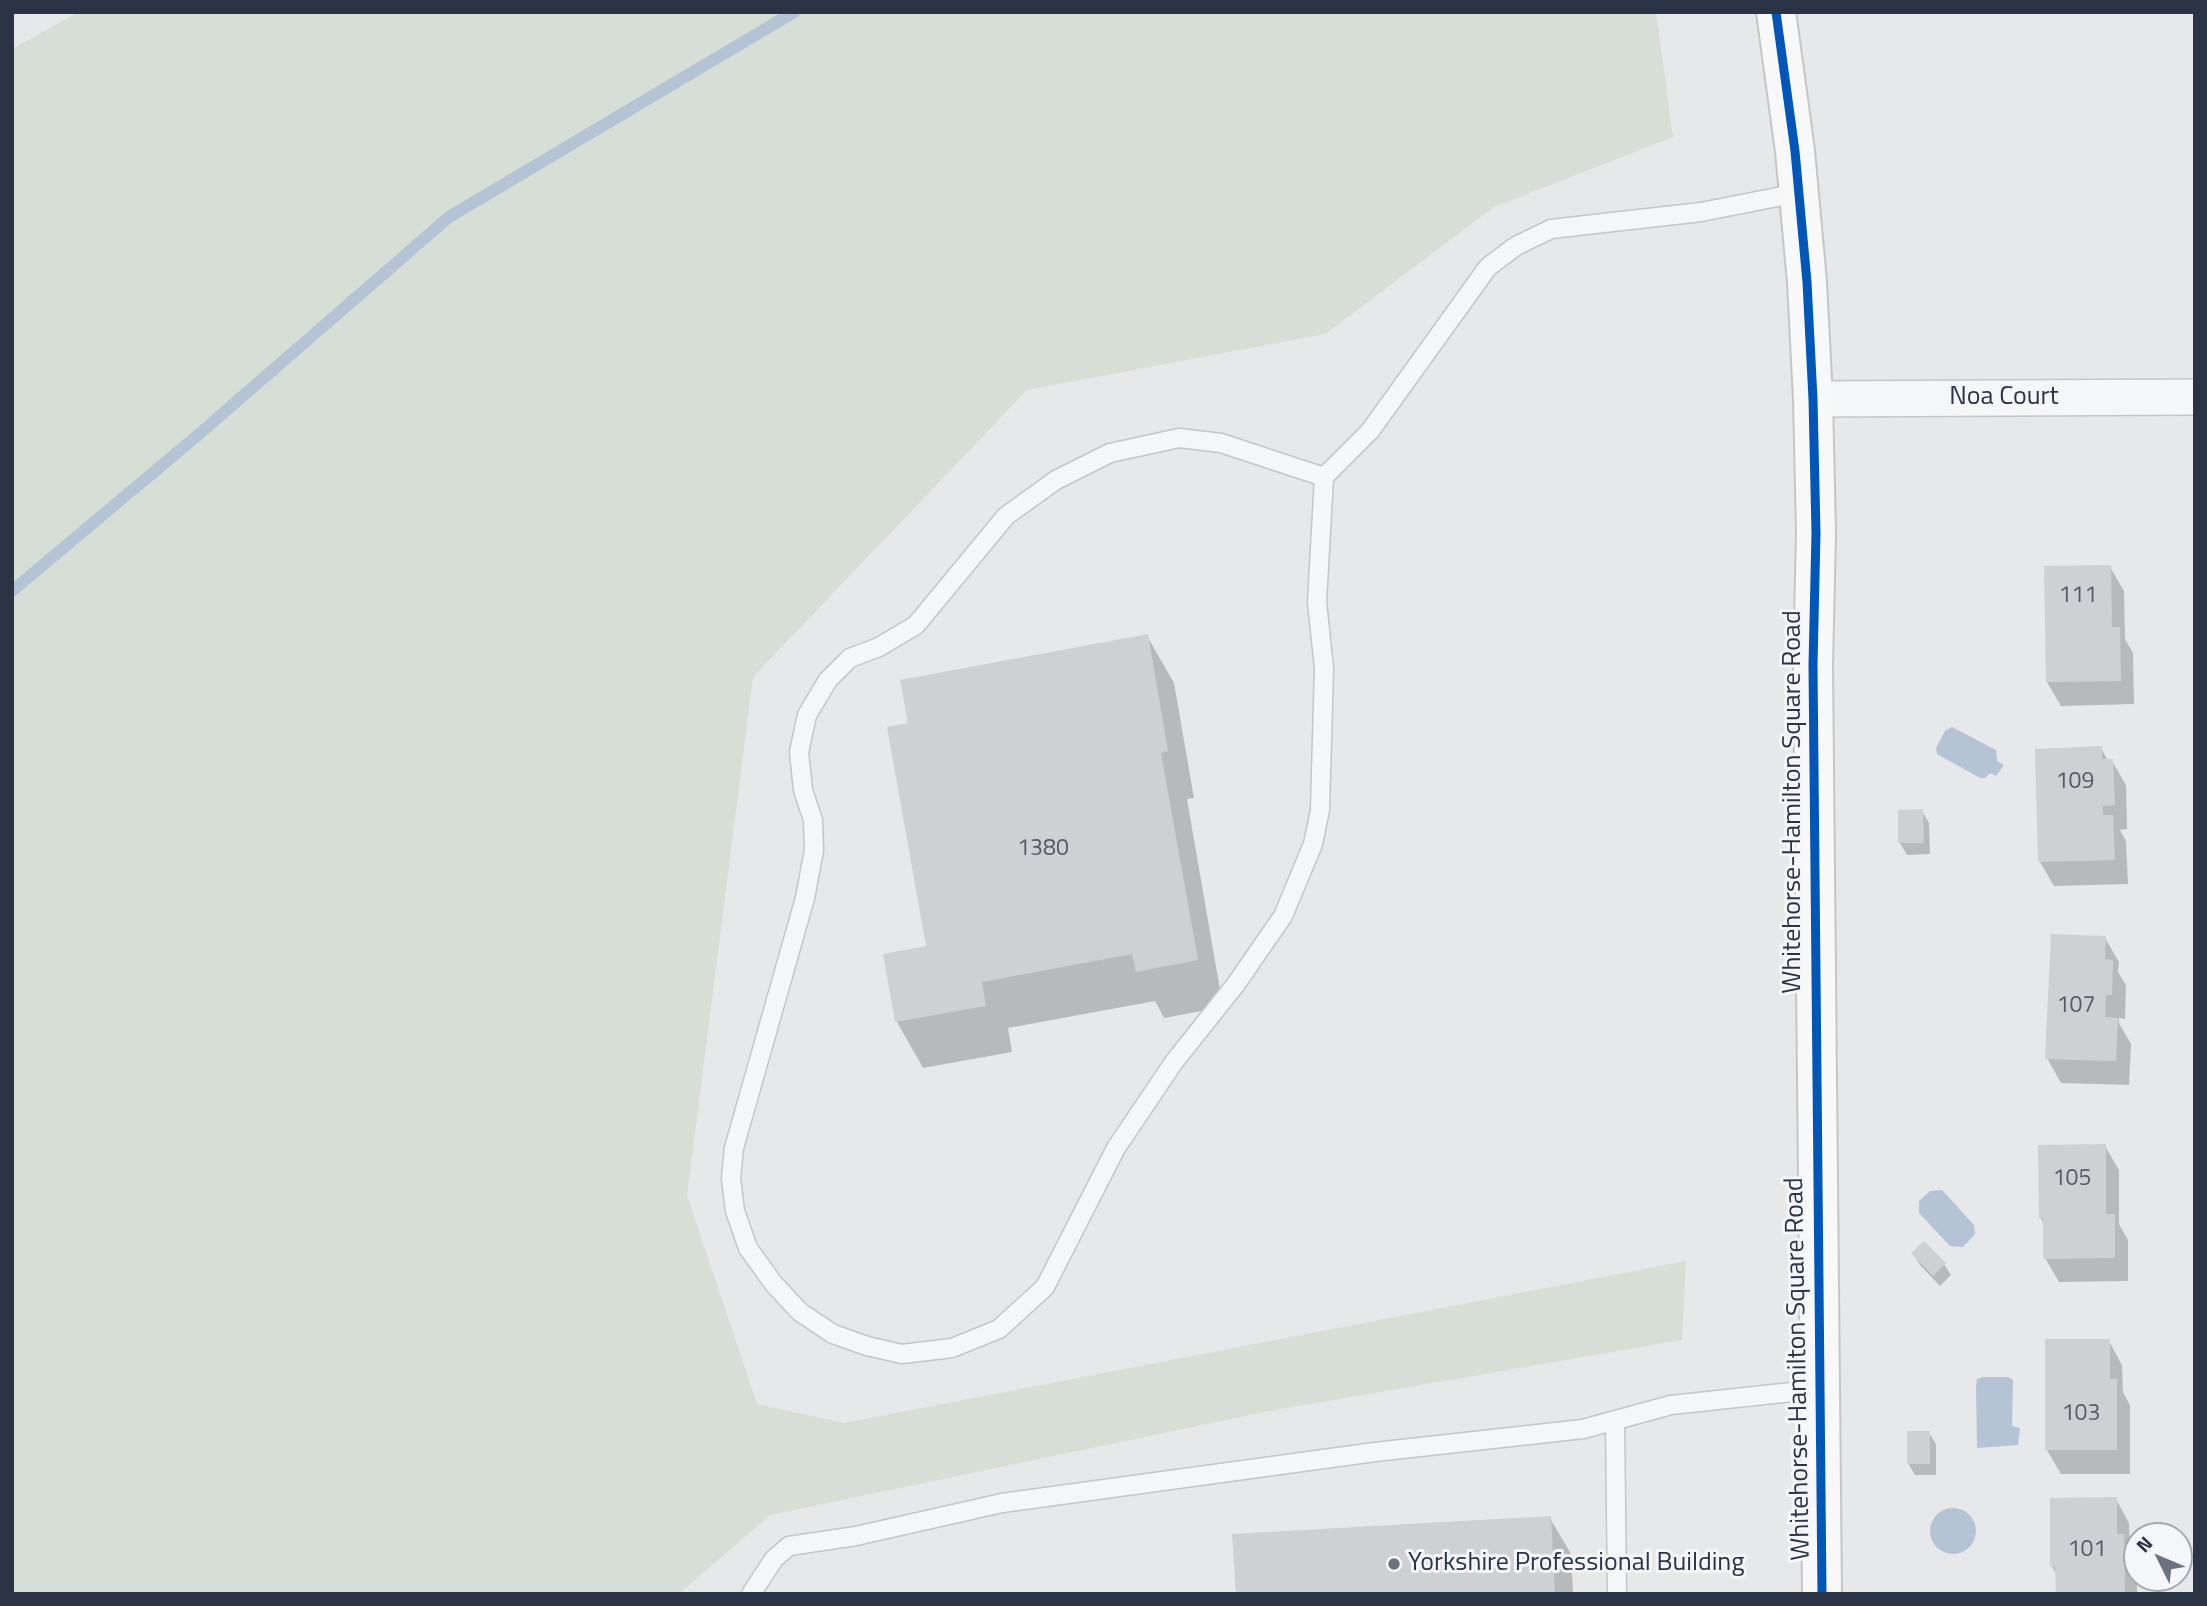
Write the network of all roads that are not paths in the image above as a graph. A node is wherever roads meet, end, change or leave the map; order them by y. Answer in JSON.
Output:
{"nodes":[{"id":1,"x":1776,"y":12,"type":"edge"},
{"id":2,"x":1798,"y":193,"type":"junction"},
{"id":3,"x":2195,"y":397,"type":"edge"},
{"id":4,"x":1814,"y":399,"type":"junction"},
{"id":5,"x":1324,"y":477,"type":"junction"},
{"id":6,"x":1820,"y":1389,"type":"junction"},
{"id":7,"x":1615,"y":1421,"type":"junction"},
{"id":8,"x":751,"y":1594,"type":"edge"},
{"id":9,"x":1617,"y":1594,"type":"edge"},
{"id":10,"x":1822,"y":1594,"type":"edge"}],
"edges":[{"from":1,"to":2,"type":"street","name":"Whitehorse-Hamilton Square Road"},
{"from":2,"to":4,"type":"street","name":"Whitehorse-Hamilton Square Road"},
{"from":2,"to":5,"type":"lane"},
{"from":3,"to":4,"type":"street","name":"Noa Court"},
{"from":4,"to":6,"type":"street","name":"Whitehorse-Hamilton Square Road"},
{"from":5,"to":5,"type":"lane"},
{"from":6,"to":7,"type":"lane"},
{"from":6,"to":10,"type":"street","name":"Whitehorse-Hamilton Square Road"},
{"from":7,"to":8,"type":"lane"},
{"from":7,"to":9,"type":"lane"}]}
